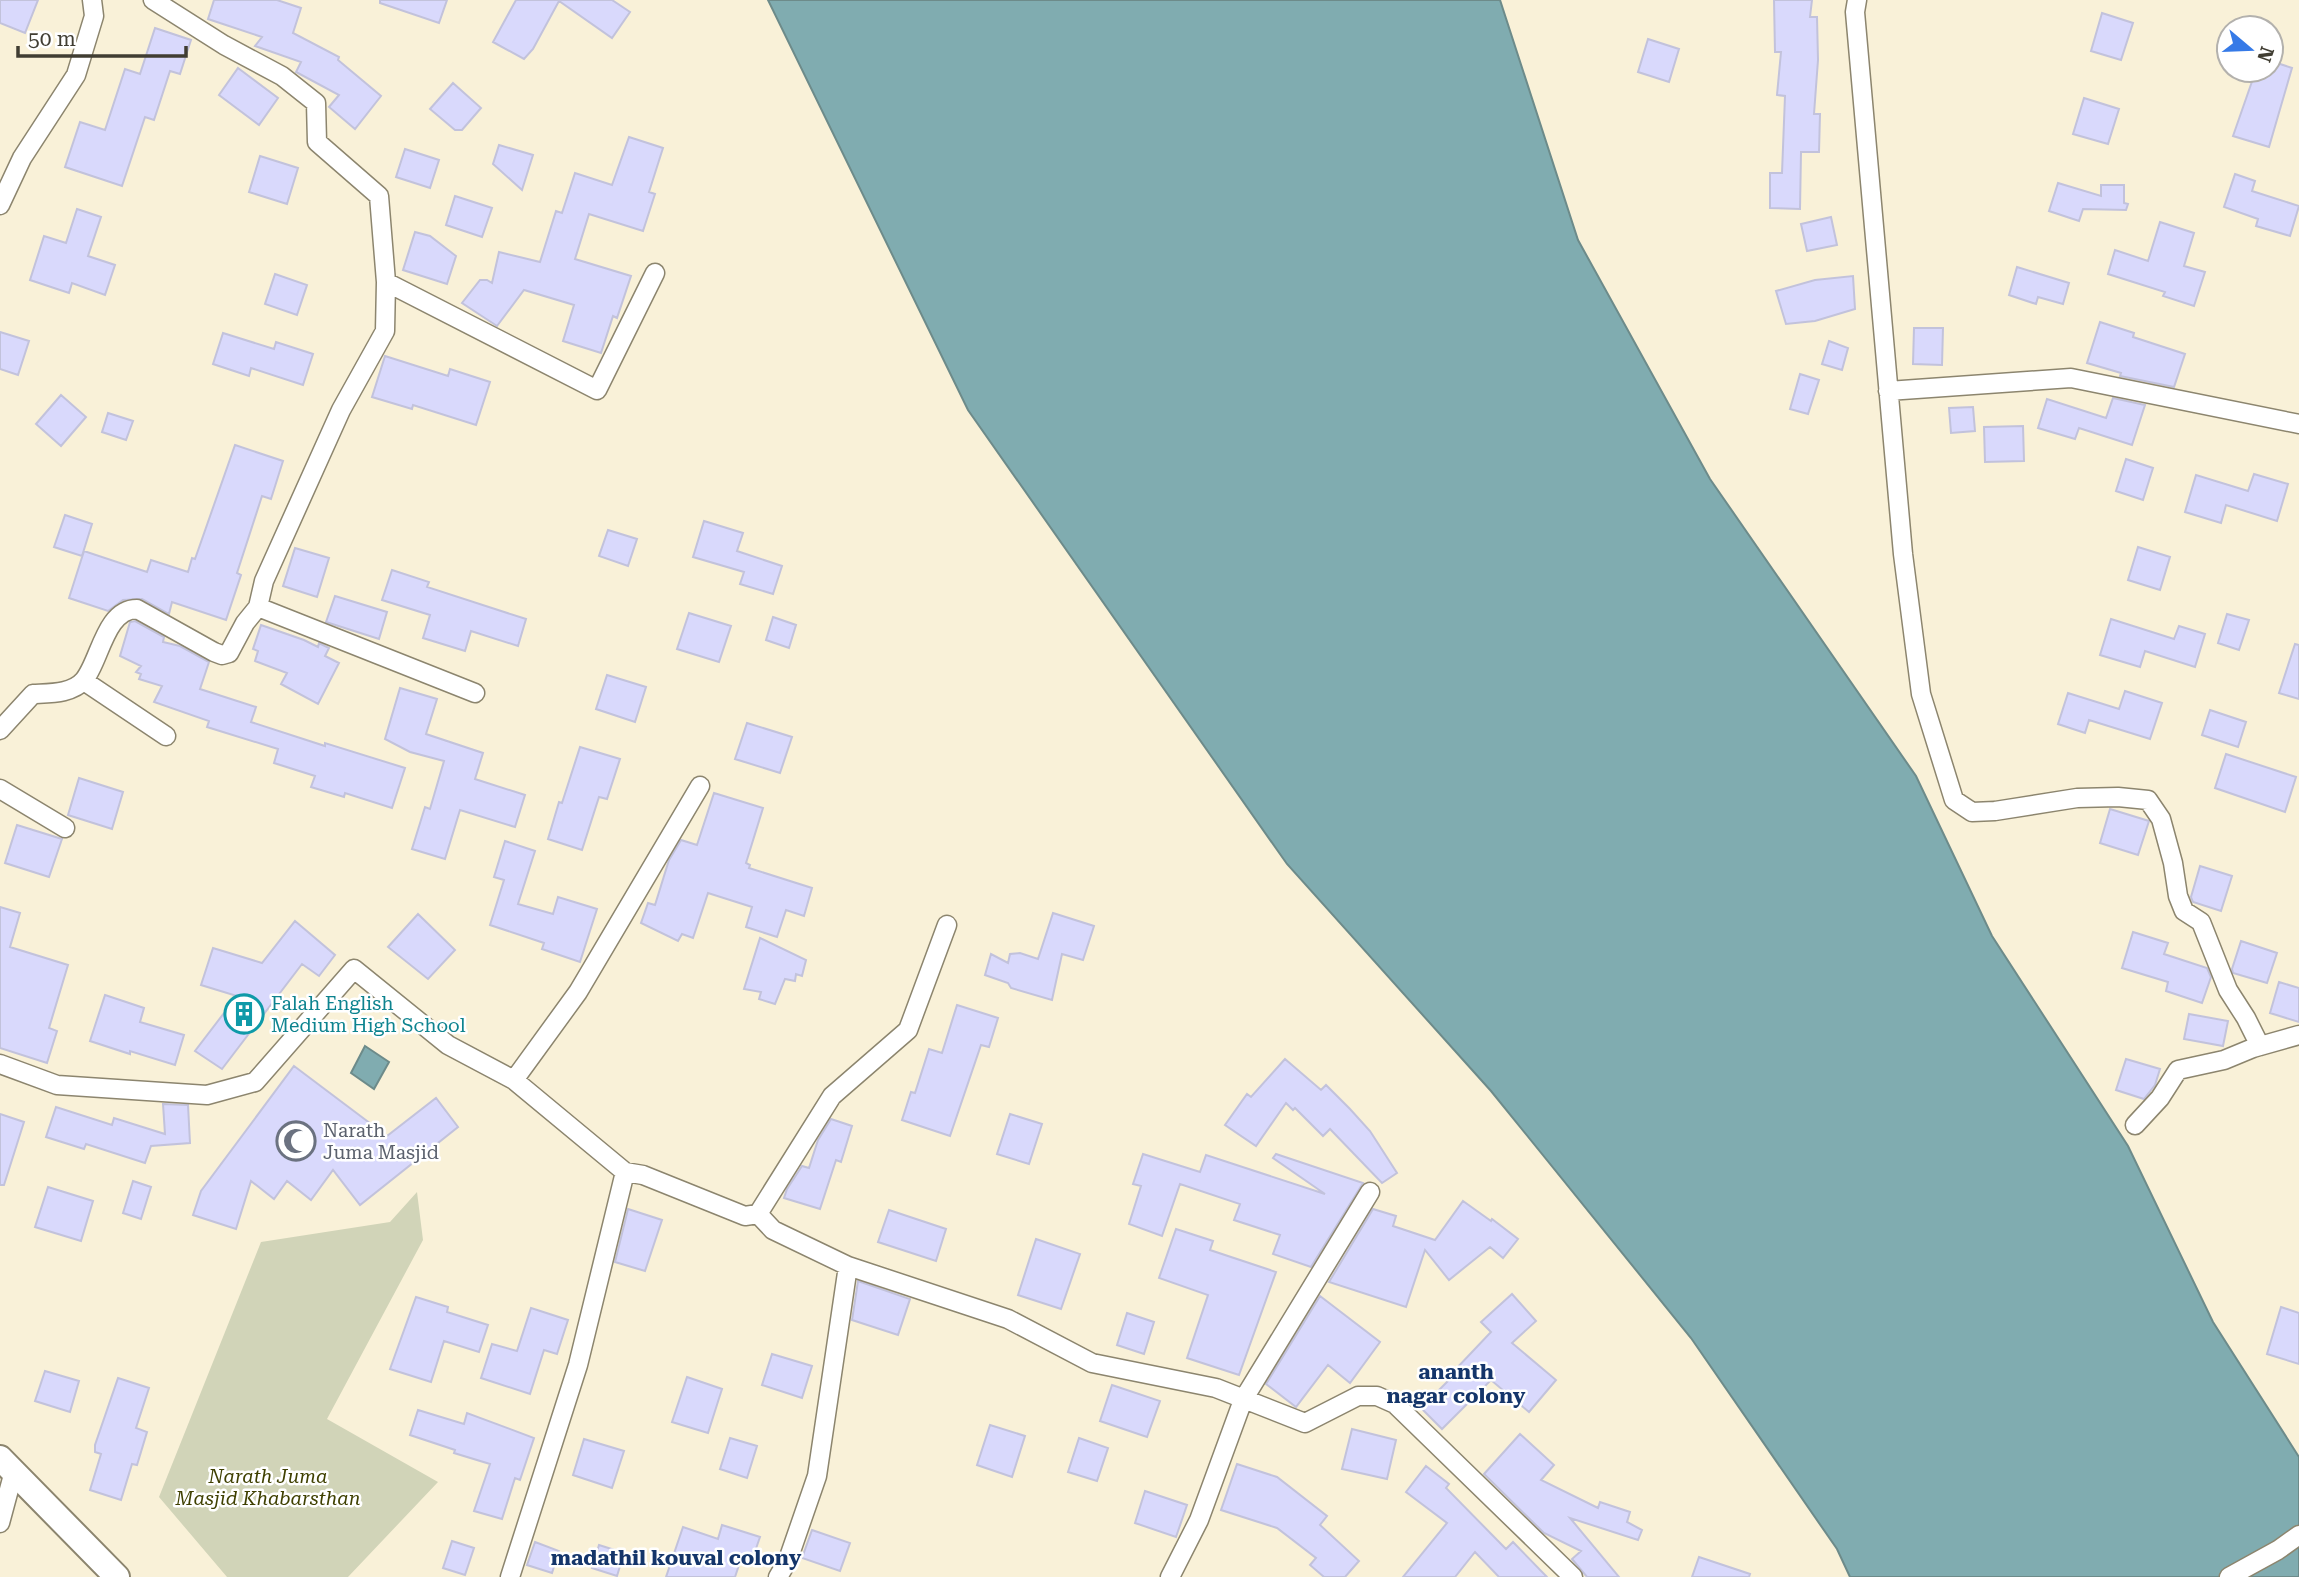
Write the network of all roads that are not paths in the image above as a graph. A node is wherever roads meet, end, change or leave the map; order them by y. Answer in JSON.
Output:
{"nodes":[{"id":1,"x":92,"y":0,"type":"edge"},
{"id":2,"x":153,"y":0,"type":"edge"},
{"id":3,"x":1857,"y":0,"type":"edge"},
{"id":4,"x":0,"y":205,"type":"edge"},
{"id":5,"x":655,"y":273,"type":"dead end"},
{"id":6,"x":386,"y":282,"type":"junction"},
{"id":7,"x":1888,"y":391,"type":"junction"},
{"id":8,"x":2299,"y":424,"type":"edge"},
{"id":9,"x":258,"y":607,"type":"junction"},
{"id":10,"x":84,"y":681,"type":"junction"},
{"id":11,"x":475,"y":693,"type":"dead end"},
{"id":12,"x":0,"y":730,"type":"edge"},
{"id":13,"x":166,"y":736,"type":"dead end"},
{"id":14,"x":701,"y":786,"type":"dead end"},
{"id":15,"x":0,"y":789,"type":"edge"},
{"id":16,"x":65,"y":828,"type":"dead end"},
{"id":17,"x":947,"y":925,"type":"dead end"},
{"id":18,"x":2299,"y":1035,"type":"edge"},
{"id":19,"x":2260,"y":1046,"type":"junction"},
{"id":20,"x":0,"y":1064,"type":"edge"},
{"id":21,"x":514,"y":1080,"type":"junction"},
{"id":22,"x":2135,"y":1125,"type":"dead end"},
{"id":23,"x":625,"y":1172,"type":"junction"},
{"id":24,"x":1370,"y":1192,"type":"dead end"},
{"id":25,"x":758,"y":1214,"type":"junction"},
{"id":26,"x":848,"y":1266,"type":"junction"},
{"id":27,"x":1243,"y":1400,"type":"junction"},
{"id":28,"x":7,"y":1465,"type":"edge"},
{"id":29,"x":0,"y":1523,"type":"edge"},
{"id":30,"x":2299,"y":1535,"type":"edge"},
{"id":31,"x":117,"y":1577,"type":"edge"},
{"id":32,"x":510,"y":1577,"type":"edge"},
{"id":33,"x":778,"y":1577,"type":"edge"},
{"id":34,"x":1170,"y":1577,"type":"edge"},
{"id":35,"x":1573,"y":1577,"type":"edge"},
{"id":36,"x":2228,"y":1577,"type":"edge"}],
"edges":[{"from":1,"to":4,"type":"street"},
{"from":2,"to":6,"type":"street"},
{"from":3,"to":7,"type":"street"},
{"from":5,"to":6,"type":"street"},
{"from":6,"to":9,"type":"street"},
{"from":7,"to":8,"type":"street"},
{"from":7,"to":19,"type":"street"},
{"from":9,"to":10,"type":"street"},
{"from":9,"to":11,"type":"street"},
{"from":10,"to":12,"type":"street"},
{"from":10,"to":13,"type":"street"},
{"from":14,"to":21,"type":"street"},
{"from":15,"to":16,"type":"street"},
{"from":17,"to":25,"type":"street"},
{"from":18,"to":19,"type":"street"},
{"from":19,"to":22,"type":"street"},
{"from":20,"to":21,"type":"street"},
{"from":21,"to":23,"type":"street"},
{"from":23,"to":25,"type":"street"},
{"from":23,"to":32,"type":"street"},
{"from":24,"to":27,"type":"street"},
{"from":25,"to":26,"type":"street"},
{"from":26,"to":27,"type":"street"},
{"from":26,"to":33,"type":"street"},
{"from":27,"to":34,"type":"street"},
{"from":27,"to":35,"type":"street"},
{"from":28,"to":29,"type":"street"},
{"from":28,"to":31,"type":"main road"},
{"from":30,"to":36,"type":"street"}]}
